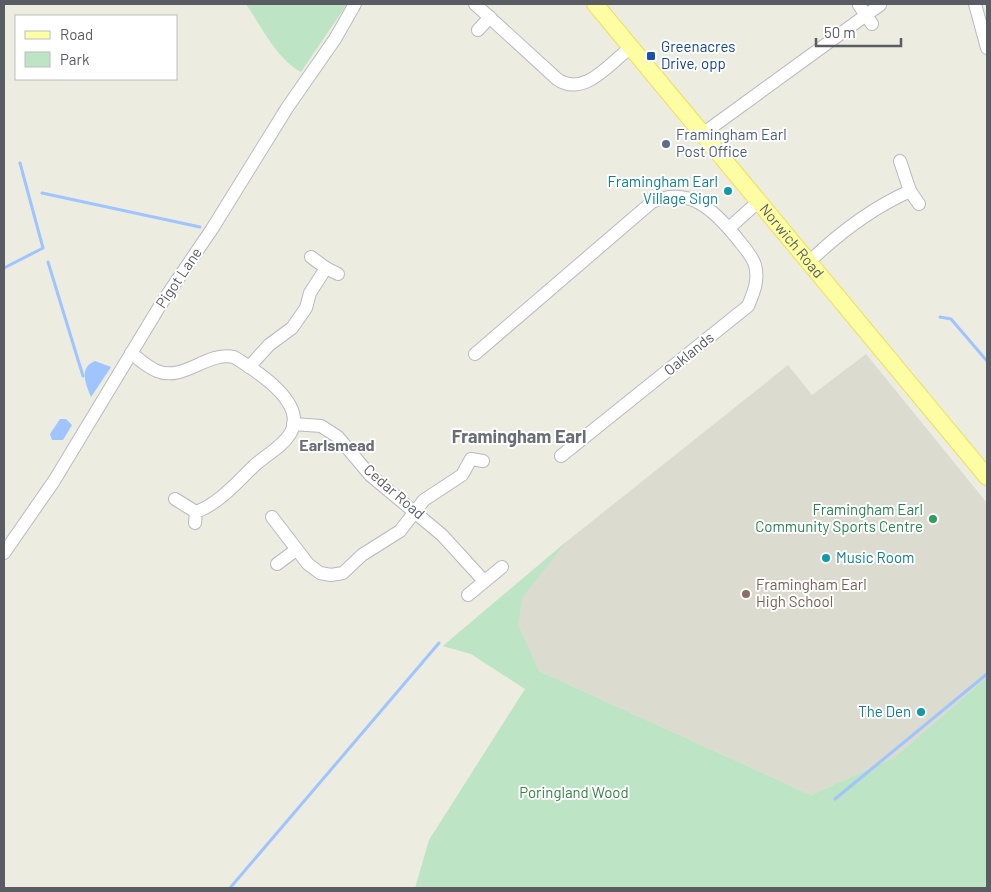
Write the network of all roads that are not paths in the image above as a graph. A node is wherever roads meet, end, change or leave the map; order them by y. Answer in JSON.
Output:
{"nodes":[{"id":1,"x":355,"y":4,"type":"edge"},
{"id":2,"x":475,"y":4,"type":"edge"},
{"id":3,"x":595,"y":4,"type":"edge"},
{"id":4,"x":975,"y":4,"type":"edge"},
{"id":5,"x":880,"y":5,"type":"dead end"},
{"id":6,"x":490,"y":17,"type":"junction"},
{"id":7,"x":478,"y":30,"type":"dead end"},
{"id":8,"x":630,"y":48,"type":"junction"},
{"id":9,"x":987,"y":48,"type":"edge"},
{"id":10,"x":701,"y":134,"type":"junction"},
{"id":11,"x":900,"y":161,"type":"dead end"},
{"id":12,"x":910,"y":191,"type":"junction"},
{"id":13,"x":758,"y":202,"type":"junction"},
{"id":14,"x":919,"y":204,"type":"dead end"},
{"id":15,"x":729,"y":228,"type":"junction"},
{"id":16,"x":311,"y":257,"type":"dead end"},
{"id":17,"x":809,"y":262,"type":"junction"},
{"id":18,"x":132,"y":353,"type":"junction"},
{"id":19,"x":475,"y":354,"type":"dead end"},
{"id":20,"x":249,"y":367,"type":"junction"},
{"id":21,"x":293,"y":424,"type":"junction"},
{"id":22,"x":561,"y":456,"type":"dead end"},
{"id":23,"x":473,"y":458,"type":"dead end"},
{"id":24,"x":987,"y":477,"type":"edge"},
{"id":25,"x":174,"y":499,"type":"dead end"},
{"id":26,"x":417,"y":512,"type":"junction"},
{"id":27,"x":272,"y":517,"type":"dead end"},
{"id":28,"x":296,"y":550,"type":"junction"},
{"id":29,"x":4,"y":553,"type":"edge"},
{"id":30,"x":278,"y":564,"type":"dead end"},
{"id":31,"x":502,"y":567,"type":"dead end"},
{"id":32,"x":484,"y":581,"type":"junction"},
{"id":33,"x":468,"y":594,"type":"dead end"}],
"edges":[{"from":1,"to":18,"type":"street","name":"Pigot Lane"},
{"from":2,"to":6,"type":"street"},
{"from":3,"to":8,"type":"main road","name":"Norwich Road"},
{"from":4,"to":9,"type":"street"},
{"from":5,"to":10,"type":"street"},
{"from":6,"to":7,"type":"street"},
{"from":6,"to":8,"type":"street"},
{"from":8,"to":10,"type":"main road","name":"Norwich Road"},
{"from":10,"to":13,"type":"main road","name":"Norwich Road"},
{"from":11,"to":12,"type":"street"},
{"from":12,"to":14,"type":"street"},
{"from":12,"to":17,"type":"street"},
{"from":13,"to":15,"type":"street"},
{"from":13,"to":17,"type":"main road","name":"Norwich Road"},
{"from":15,"to":19,"type":"street","name":"Oaklands"},
{"from":15,"to":22,"type":"street","name":"Oaklands"},
{"from":16,"to":20,"type":"street"},
{"from":17,"to":24,"type":"main road","name":"Norwich Road"},
{"from":18,"to":20,"type":"street"},
{"from":18,"to":29,"type":"street","name":"Pigot Lane"},
{"from":20,"to":21,"type":"street"},
{"from":21,"to":25,"type":"street"},
{"from":21,"to":26,"type":"street","name":"Cedar Road"},
{"from":23,"to":26,"type":"street"},
{"from":26,"to":28,"type":"street"},
{"from":26,"to":32,"type":"street","name":"Cedar Road"},
{"from":27,"to":28,"type":"street"},
{"from":28,"to":30,"type":"street"},
{"from":31,"to":32,"type":"street"},
{"from":32,"to":33,"type":"street"}]}
